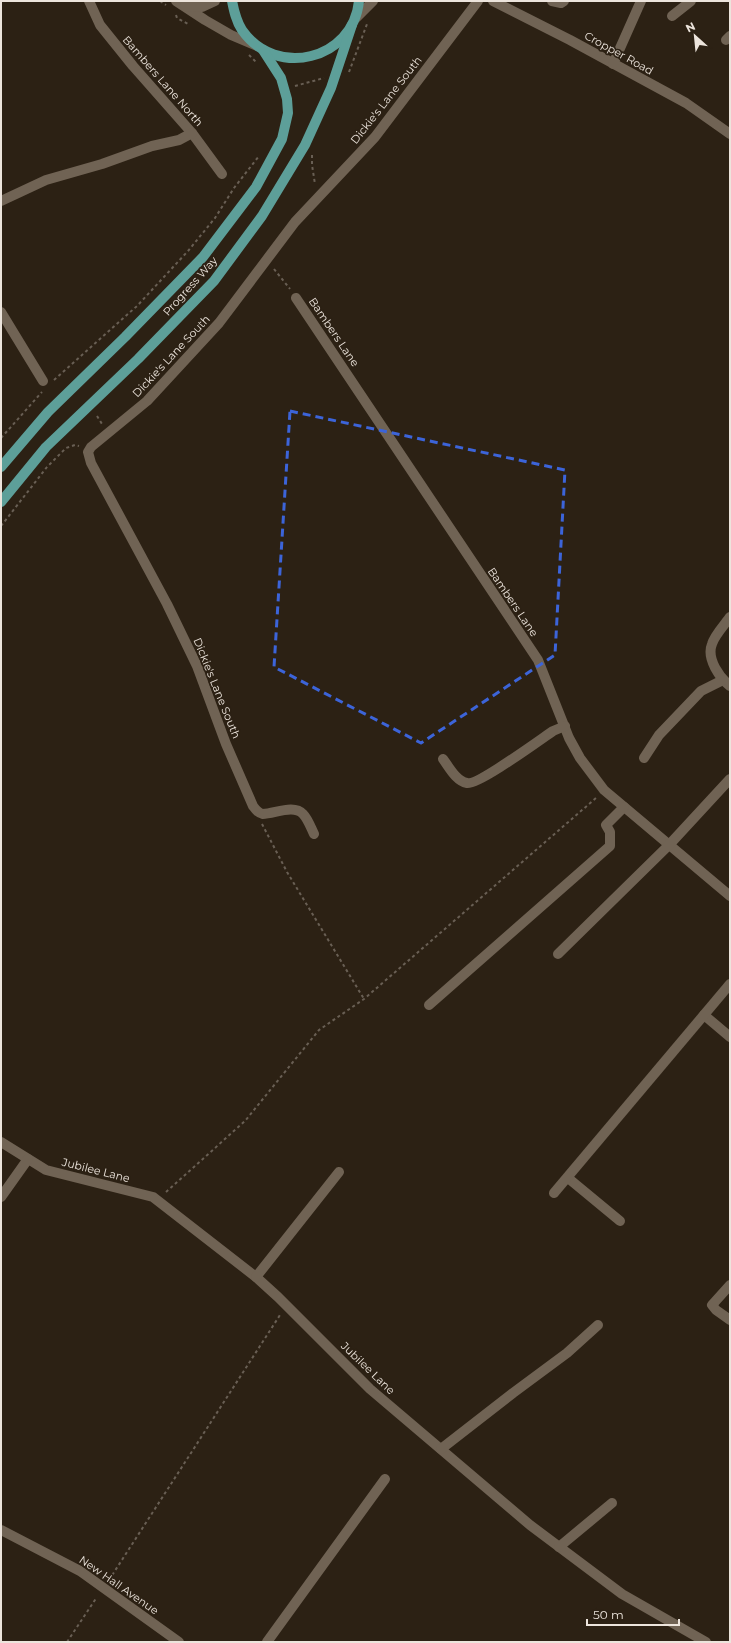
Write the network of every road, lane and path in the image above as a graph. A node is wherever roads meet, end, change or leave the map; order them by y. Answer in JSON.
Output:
{"nodes":[{"id":1,"x":88,"y":1,"type":"edge"},
{"id":2,"x":160,"y":1,"type":"edge"},
{"id":3,"x":215,"y":1,"type":"edge"},
{"id":4,"x":232,"y":1,"type":"edge"},
{"id":5,"x":359,"y":1,"type":"edge"},
{"id":6,"x":373,"y":1,"type":"edge"},
{"id":7,"x":478,"y":1,"type":"edge"},
{"id":8,"x":493,"y":1,"type":"edge"},
{"id":9,"x":552,"y":1,"type":"edge"},
{"id":10,"x":564,"y":1,"type":"edge"},
{"id":11,"x":641,"y":1,"type":"edge"},
{"id":12,"x":691,"y":1,"type":"edge"},
{"id":13,"x":178,"y":5,"type":"edge"},
{"id":14,"x":175,"y":13,"type":"dead end"},
{"id":15,"x":672,"y":16,"type":"dead end"},
{"id":16,"x":354,"y":21,"type":"junction"},
{"id":17,"x":189,"y":24,"type":"dead end"},
{"id":18,"x":260,"y":48,"type":"junction"},
{"id":19,"x":244,"y":51,"type":"dead end"},
{"id":20,"x":258,"y":63,"type":"dead end"},
{"id":21,"x":614,"y":64,"type":"junction"},
{"id":22,"x":336,"y":75,"type":"junction"},
{"id":23,"x":285,"y":89,"type":"junction"},
{"id":24,"x":192,"y":133,"type":"junction"},
{"id":25,"x":730,"y":134,"type":"edge"},
{"id":26,"x":263,"y":151,"type":"dead end"},
{"id":27,"x":222,"y":174,"type":"dead end"},
{"id":28,"x":1,"y":201,"type":"edge"},
{"id":29,"x":267,"y":260,"type":"junction"},
{"id":30,"x":296,"y":298,"type":"joint"},
{"id":31,"x":1,"y":312,"type":"edge"},
{"id":32,"x":48,"y":383,"type":"junction"},
{"id":33,"x":1,"y":438,"type":"edge"},
{"id":34,"x":91,"y":447,"type":"junction"},
{"id":35,"x":1,"y":467,"type":"edge"},
{"id":36,"x":1,"y":502,"type":"edge"},
{"id":37,"x":1,"y":526,"type":"edge"},
{"id":38,"x":730,"y":617,"type":"edge"},
{"id":39,"x":726,"y":683,"type":"edge"},
{"id":40,"x":565,"y":726,"type":"junction"},
{"id":41,"x":644,"y":758,"type":"dead end"},
{"id":42,"x":443,"y":759,"type":"dead end"},
{"id":43,"x":730,"y":779,"type":"edge"},
{"id":44,"x":604,"y":790,"type":"junction"},
{"id":45,"x":253,"y":806,"type":"junction"},
{"id":46,"x":624,"y":806,"type":"junction"},
{"id":47,"x":314,"y":834,"type":"dead end"},
{"id":48,"x":669,"y":845,"type":"junction"},
{"id":49,"x":730,"y":896,"type":"edge"},
{"id":50,"x":558,"y":954,"type":"dead end"},
{"id":51,"x":730,"y":984,"type":"edge"},
{"id":52,"x":364,"y":999,"type":"junction"},
{"id":53,"x":429,"y":1005,"type":"dead end"},
{"id":54,"x":704,"y":1015,"type":"junction"},
{"id":55,"x":730,"y":1037,"type":"edge"},
{"id":56,"x":1,"y":1142,"type":"edge"},
{"id":57,"x":28,"y":1159,"type":"junction"},
{"id":58,"x":339,"y":1172,"type":"dead end"},
{"id":59,"x":568,"y":1178,"type":"junction"},
{"id":60,"x":554,"y":1193,"type":"dead end"},
{"id":61,"x":1,"y":1197,"type":"edge"},
{"id":62,"x":158,"y":1200,"type":"junction"},
{"id":63,"x":620,"y":1221,"type":"dead end"},
{"id":64,"x":256,"y":1277,"type":"junction"},
{"id":65,"x":730,"y":1285,"type":"edge"},
{"id":66,"x":286,"y":1305,"type":"junction"},
{"id":67,"x":730,"y":1320,"type":"edge"},
{"id":68,"x":598,"y":1325,"type":"dead end"},
{"id":69,"x":441,"y":1449,"type":"junction"},
{"id":70,"x":384,"y":1479,"type":"dead end"},
{"id":71,"x":612,"y":1503,"type":"dead end"},
{"id":72,"x":1,"y":1530,"type":"edge"},
{"id":73,"x":559,"y":1547,"type":"junction"},
{"id":74,"x":103,"y":1588,"type":"junction"},
{"id":75,"x":67,"y":1642,"type":"edge"},
{"id":76,"x":179,"y":1642,"type":"edge"},
{"id":77,"x":267,"y":1642,"type":"edge"},
{"id":78,"x":706,"y":1642,"type":"edge"}],
"edges":[{"from":1,"to":24,"type":"street","name":"Bambers Lane North"},
{"from":2,"to":13,"type":"path"},
{"from":3,"to":13,"type":"street"},
{"from":4,"to":18,"type":"main road","name":"Progress Way"},
{"from":5,"to":16,"type":"main road","name":"Progress Way"},
{"from":6,"to":16,"type":"street"},
{"from":7,"to":29,"type":"street","name":"Dickie's Lane South"},
{"from":8,"to":21,"type":"street","name":"Cropper Road"},
{"from":9,"to":10,"type":"street"},
{"from":11,"to":21,"type":"street"},
{"from":12,"to":15,"type":"street"},
{"from":13,"to":18,"type":"street"},
{"from":14,"to":17,"type":"path"},
{"from":16,"to":18,"type":"main road"},
{"from":16,"to":22,"type":"main road","name":"Progress Way"},
{"from":18,"to":23,"type":"main road","name":"Progress Way"},
{"from":19,"to":20,"type":"path"},
{"from":21,"to":25,"type":"street","name":"Cropper Road"},
{"from":22,"to":23,"type":"path"},
{"from":22,"to":36,"type":"main road","name":"Progress Way"},
{"from":23,"to":35,"type":"main road","name":"Progress Way"},
{"from":24,"to":27,"type":"street","name":"Bambers Lane North"},
{"from":24,"to":28,"type":"street"},
{"from":26,"to":32,"type":"path"},
{"from":29,"to":30,"type":"path"},
{"from":29,"to":34,"type":"street","name":"Dickie's Lane South"},
{"from":30,"to":40,"type":"street","name":"Bambers Lane"},
{"from":31,"to":32,"type":"street"},
{"from":32,"to":33,"type":"path"},
{"from":34,"to":37,"type":"path"},
{"from":34,"to":45,"type":"street","name":"Dickie's Lane South"},
{"from":38,"to":39,"type":"street"},
{"from":39,"to":41,"type":"street"},
{"from":40,"to":42,"type":"street"},
{"from":40,"to":44,"type":"street","name":"Bambers Lane"},
{"from":43,"to":48,"type":"street"},
{"from":44,"to":46,"type":"street","name":"Bambers Lane"},
{"from":44,"to":52,"type":"path"},
{"from":45,"to":47,"type":"street"},
{"from":45,"to":52,"type":"path"},
{"from":46,"to":48,"type":"street","name":"Bambers Lane"},
{"from":46,"to":53,"type":"street"},
{"from":48,"to":49,"type":"street","name":"Bambers Lane"},
{"from":48,"to":50,"type":"street"},
{"from":51,"to":54,"type":"street"},
{"from":52,"to":62,"type":"path"},
{"from":54,"to":55,"type":"street"},
{"from":54,"to":59,"type":"street"},
{"from":56,"to":57,"type":"street","name":"Jubilee Lane"},
{"from":57,"to":61,"type":"street"},
{"from":57,"to":62,"type":"street","name":"Jubilee Lane"},
{"from":58,"to":64,"type":"street"},
{"from":59,"to":60,"type":"street"},
{"from":59,"to":63,"type":"street"},
{"from":62,"to":64,"type":"street","name":"Jubilee Lane"},
{"from":64,"to":66,"type":"street","name":"Jubilee Lane"},
{"from":65,"to":67,"type":"street"},
{"from":66,"to":69,"type":"street","name":"Jubilee Lane"},
{"from":66,"to":74,"type":"path"},
{"from":68,"to":69,"type":"street"},
{"from":69,"to":73,"type":"street","name":"Jubilee Lane"},
{"from":70,"to":77,"type":"street"},
{"from":71,"to":73,"type":"street"},
{"from":72,"to":74,"type":"street","name":"New Hall Avenue"},
{"from":73,"to":78,"type":"street","name":"Jubilee Lane"},
{"from":74,"to":75,"type":"path"},
{"from":74,"to":76,"type":"street","name":"New Hall Avenue"}]}
